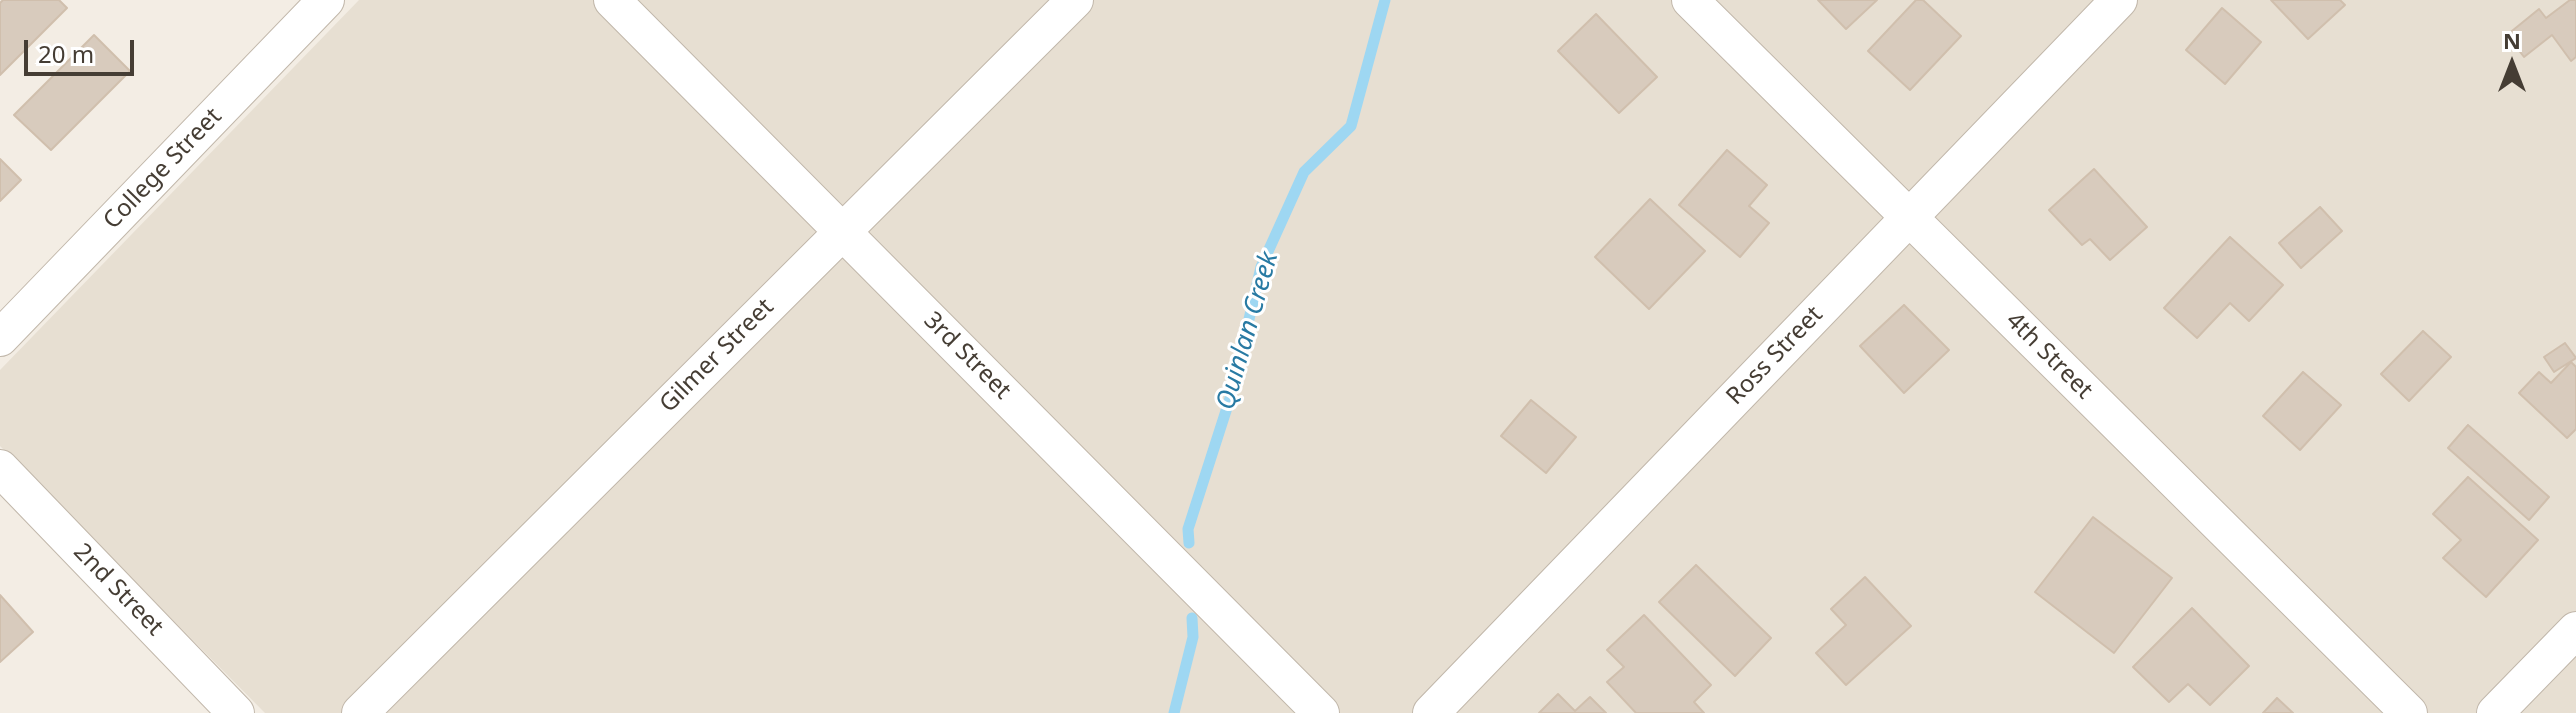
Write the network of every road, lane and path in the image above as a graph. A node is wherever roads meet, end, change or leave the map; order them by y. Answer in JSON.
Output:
{"nodes":[{"id":1,"x":326,"y":0,"type":"edge"},
{"id":2,"x":612,"y":0,"type":"edge"},
{"id":3,"x":1075,"y":0,"type":"edge"},
{"id":4,"x":1690,"y":0,"type":"edge"},
{"id":5,"x":2119,"y":0,"type":"edge"},
{"id":6,"x":1909,"y":217,"type":"junction"},
{"id":7,"x":842,"y":231,"type":"junction"},
{"id":8,"x":0,"y":338,"type":"edge"},
{"id":9,"x":0,"y":468,"type":"edge"},
{"id":10,"x":2576,"y":630,"type":"edge"},
{"id":11,"x":236,"y":713,"type":"edge"},
{"id":12,"x":360,"y":713,"type":"edge"},
{"id":13,"x":1321,"y":713,"type":"edge"},
{"id":14,"x":1431,"y":713,"type":"edge"},
{"id":15,"x":2409,"y":713,"type":"edge"},
{"id":16,"x":2495,"y":713,"type":"edge"}],
"edges":[{"from":1,"to":8,"type":"street","name":"College Street"},
{"from":2,"to":7,"type":"street","name":"3rd Street"},
{"from":3,"to":7,"type":"street","name":"Gilmer Street"},
{"from":4,"to":6,"type":"street","name":"4th Street"},
{"from":5,"to":6,"type":"street","name":"Ross Street"},
{"from":6,"to":14,"type":"street","name":"Ross Street"},
{"from":6,"to":15,"type":"street","name":"4th Street"},
{"from":7,"to":12,"type":"street","name":"Gilmer Street"},
{"from":7,"to":13,"type":"street","name":"3rd Street"},
{"from":9,"to":11,"type":"street","name":"2nd Street"},
{"from":10,"to":16,"type":"street"}]}
